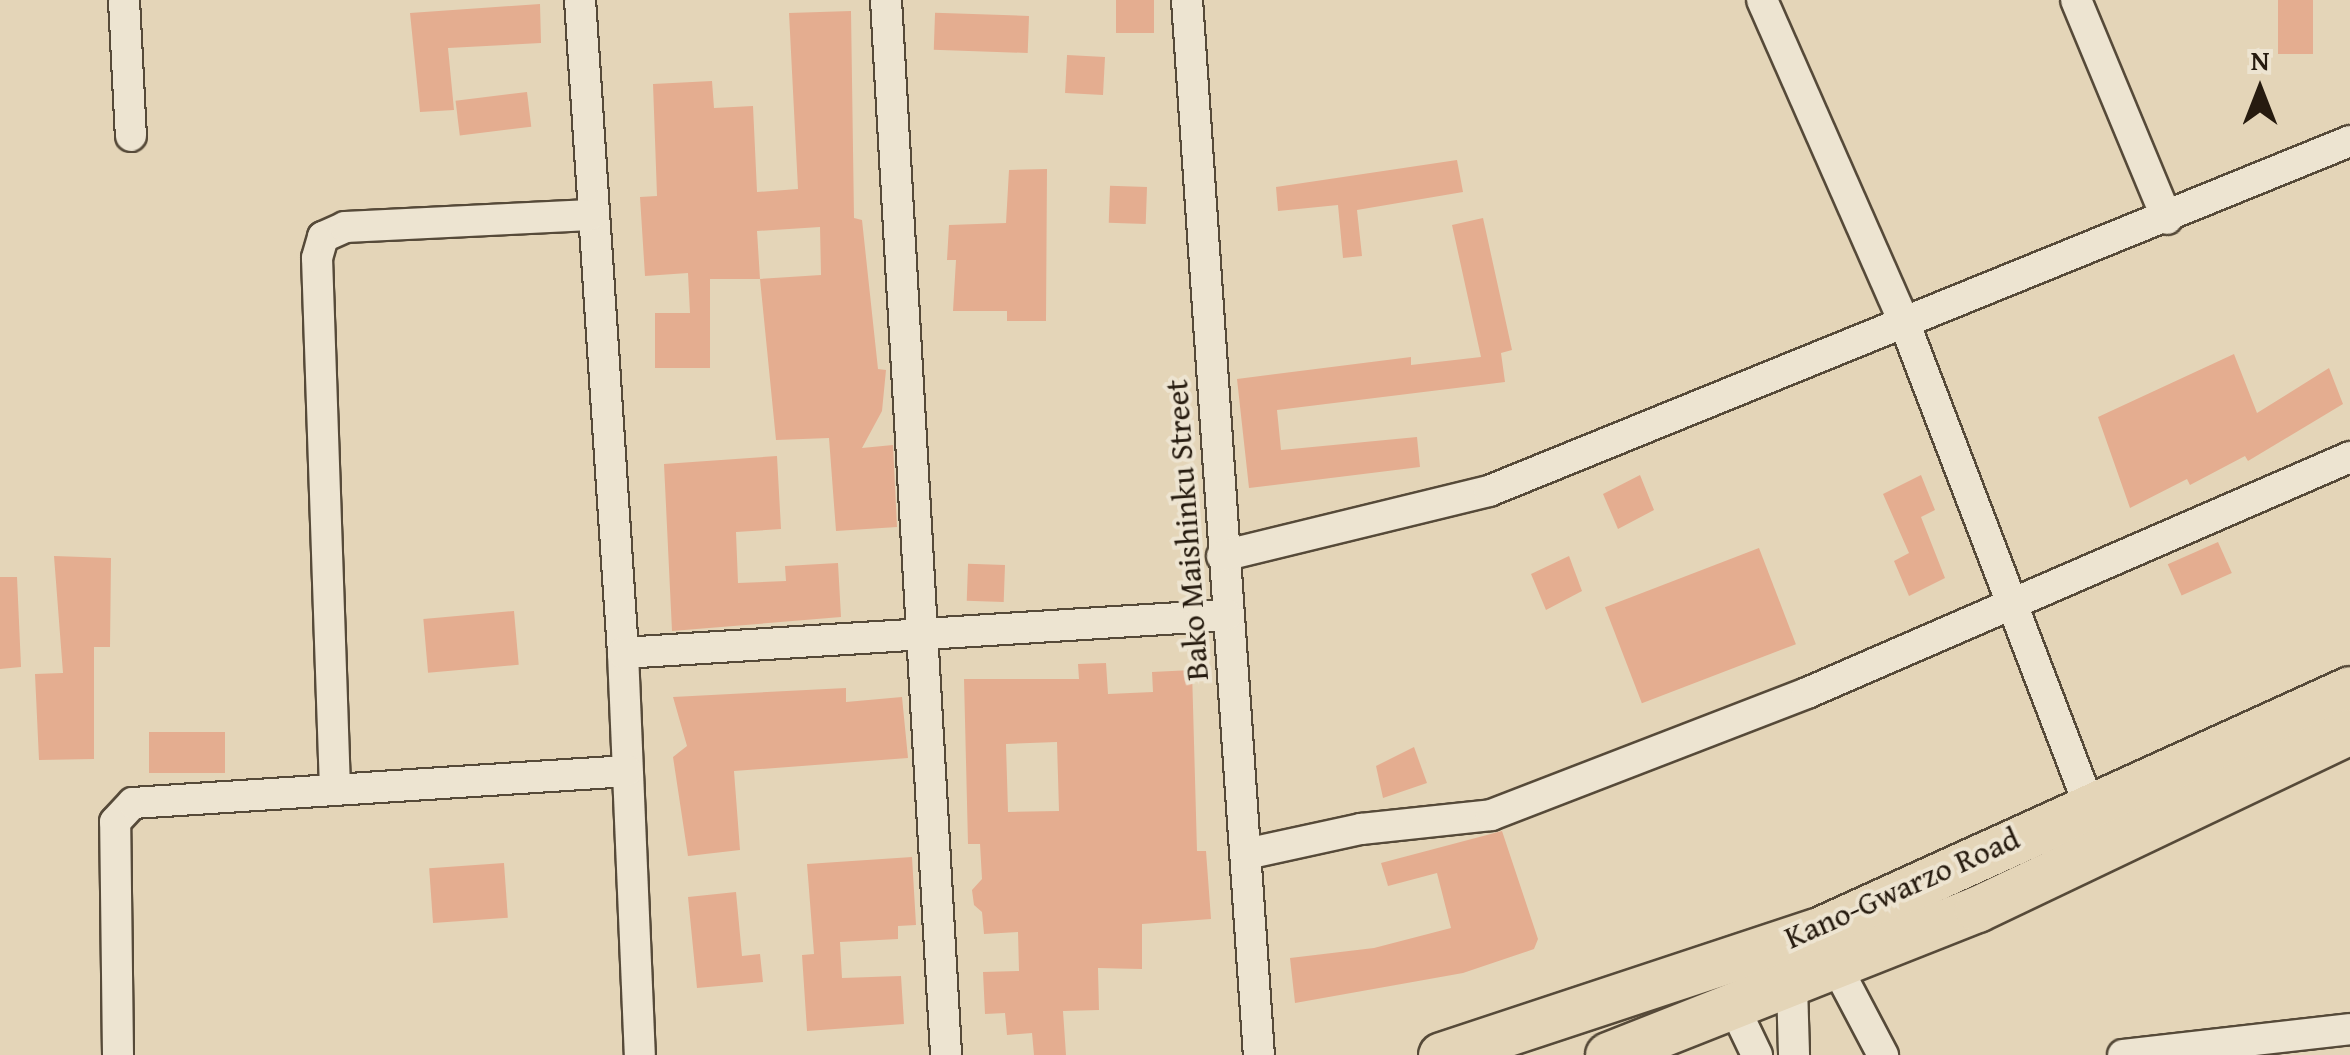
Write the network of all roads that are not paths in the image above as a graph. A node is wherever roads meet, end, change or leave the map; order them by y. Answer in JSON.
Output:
{"nodes":[{"id":1,"x":124,"y":0,"type":"edge"},
{"id":2,"x":580,"y":0,"type":"edge"},
{"id":3,"x":886,"y":0,"type":"edge"},
{"id":4,"x":1187,"y":0,"type":"edge"},
{"id":5,"x":1762,"y":0,"type":"edge"},
{"id":6,"x":2076,"y":0,"type":"edge"},
{"id":7,"x":131,"y":136,"type":"dead end"},
{"id":8,"x":2350,"y":140,"type":"edge"},
{"id":9,"x":591,"y":214,"type":"junction"},
{"id":10,"x":2167,"y":219,"type":"junction"},
{"id":11,"x":1906,"y":327,"type":"junction"},
{"id":12,"x":2350,"y":456,"type":"edge"},
{"id":13,"x":1222,"y":556,"type":"junction"},
{"id":14,"x":2014,"y":606,"type":"junction"},
{"id":15,"x":1226,"y":615,"type":"junction"},
{"id":16,"x":925,"y":637,"type":"junction"},
{"id":17,"x":623,"y":653,"type":"junction"},
{"id":18,"x":2350,"y":689,"type":"edge"},
{"id":19,"x":2350,"y":731,"type":"edge"},
{"id":20,"x":627,"y":771,"type":"junction"},
{"id":21,"x":335,"y":789,"type":"junction"},
{"id":22,"x":2089,"y":805,"type":"junction"},
{"id":23,"x":1246,"y":854,"type":"junction"},
{"id":24,"x":1836,"y":966,"type":"junction"},
{"id":25,"x":1792,"y":986,"type":"junction"},
{"id":26,"x":1735,"y":1008,"type":"junction"},
{"id":27,"x":2350,"y":1029,"type":"edge"},
{"id":28,"x":118,"y":1055,"type":"edge"},
{"id":29,"x":640,"y":1055,"type":"edge"},
{"id":30,"x":946,"y":1055,"type":"edge"},
{"id":31,"x":1259,"y":1055,"type":"edge"},
{"id":32,"x":1440,"y":1055,"type":"edge"},
{"id":33,"x":1608,"y":1055,"type":"edge"},
{"id":34,"x":1757,"y":1055,"type":"edge"},
{"id":35,"x":1794,"y":1055,"type":"edge"},
{"id":36,"x":1883,"y":1055,"type":"edge"},
{"id":37,"x":2123,"y":1055,"type":"edge"}],
"edges":[{"from":1,"to":7,"type":"street"},
{"from":2,"to":9,"type":"street"},
{"from":3,"to":16,"type":"street"},
{"from":4,"to":13,"type":"street","name":"Bako Maishinku Street"},
{"from":5,"to":11,"type":"street"},
{"from":6,"to":10,"type":"street"},
{"from":8,"to":10,"type":"street"},
{"from":9,"to":17,"type":"street"},
{"from":9,"to":21,"type":"street"},
{"from":10,"to":11,"type":"street"},
{"from":11,"to":13,"type":"street"},
{"from":11,"to":14,"type":"street"},
{"from":12,"to":14,"type":"street"},
{"from":13,"to":15,"type":"street","name":"Bako Maishinku Street"},
{"from":14,"to":22,"type":"street"},
{"from":14,"to":23,"type":"street"},
{"from":15,"to":16,"type":"street"},
{"from":15,"to":23,"type":"street","name":"Bako Maishinku Street"},
{"from":16,"to":17,"type":"street"},
{"from":16,"to":30,"type":"street"},
{"from":17,"to":20,"type":"street"},
{"from":18,"to":22,"type":"main road","name":"Kano-Gwarzo Road"},
{"from":19,"to":24,"type":"main road","name":"Kano-Gwarzo Road"},
{"from":20,"to":21,"type":"street"},
{"from":20,"to":29,"type":"street"},
{"from":21,"to":28,"type":"street"},
{"from":22,"to":32,"type":"main road","name":"Kano-Gwarzo Road"},
{"from":23,"to":31,"type":"street","name":"Bako Maishinku Street"},
{"from":24,"to":25,"type":"main road","name":"Kano-Gwarzo Road"},
{"from":24,"to":36,"type":"street"},
{"from":25,"to":26,"type":"main road","name":"Kano-Gwarzo Road"},
{"from":25,"to":35,"type":"street"},
{"from":26,"to":33,"type":"main road","name":"Kano-Gwarzo Road"},
{"from":26,"to":34,"type":"street"},
{"from":27,"to":37,"type":"street"}]}
